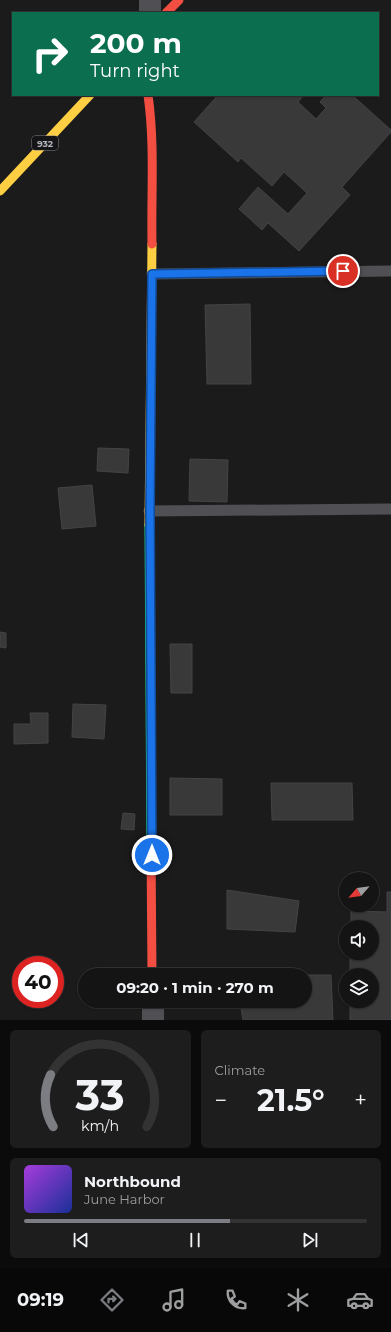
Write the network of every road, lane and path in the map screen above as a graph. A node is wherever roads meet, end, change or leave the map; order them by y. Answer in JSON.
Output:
{"nodes":[{"id":1,"x":150,"y":0,"type":"edge"},
{"id":2,"x":179,"y":0,"type":"edge"},
{"id":3,"x":150,"y":12,"type":"edge"},
{"id":4,"x":167,"y":12,"type":"edge"},
{"id":5,"x":89,"y":96,"type":"edge"},
{"id":6,"x":148,"y":96,"type":"edge"},
{"id":7,"x":0,"y":191,"type":"edge"},
{"id":8,"x":391,"y":271,"type":"edge"},
{"id":9,"x":152,"y":274,"type":"junction"},
{"id":10,"x":391,"y":509,"type":"edge"},
{"id":11,"x":150,"y":511,"type":"junction"},
{"id":12,"x":152,"y":968,"type":"edge"},
{"id":13,"x":153,"y":1008,"type":"edge"},
{"id":14,"x":153,"y":1020,"type":"edge"}],
"edges":[{"from":1,"to":3,"type":"street"},
{"from":2,"to":4,"type":"street"},
{"from":5,"to":7,"type":"street","number":"932"},
{"from":6,"to":9,"type":"street"},
{"from":8,"to":9,"type":"lane"},
{"from":9,"to":11,"type":"street"},
{"from":10,"to":11,"type":"lane"},
{"from":11,"to":12,"type":"street"},
{"from":13,"to":14,"type":"street"}]}
